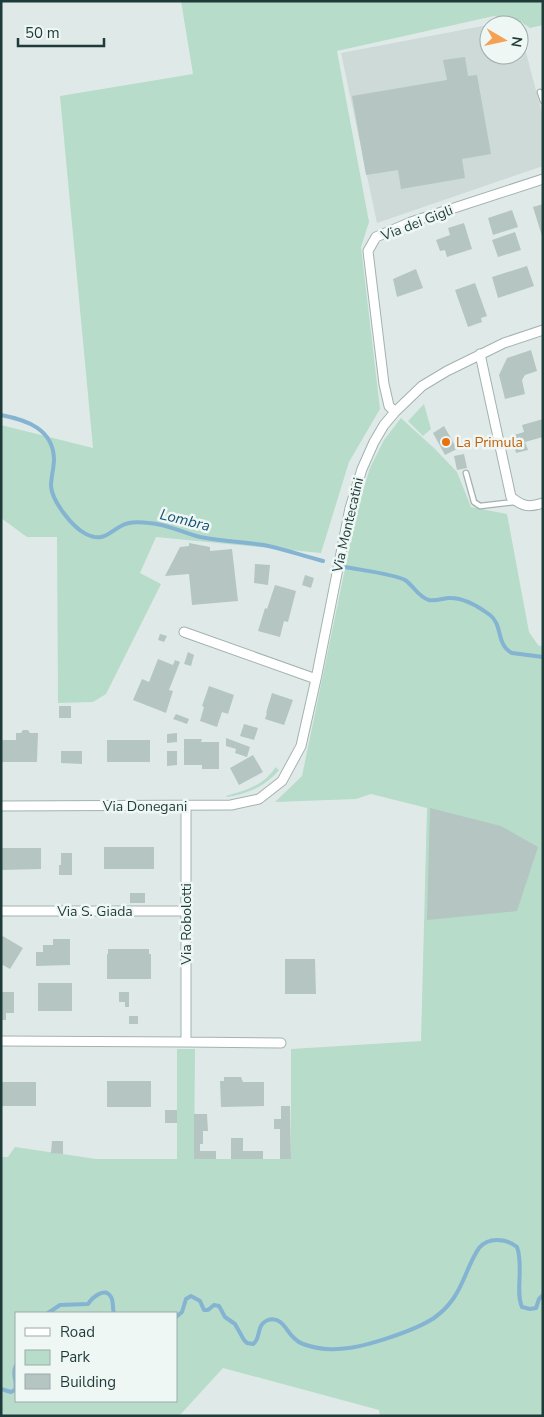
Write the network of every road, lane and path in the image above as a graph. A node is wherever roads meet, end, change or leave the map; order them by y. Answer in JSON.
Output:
{"nodes":[{"id":1,"x":540,"y":92,"type":"dead end"},
{"id":2,"x":543,"y":101,"type":"edge"},
{"id":3,"x":543,"y":179,"type":"edge"},
{"id":4,"x":543,"y":330,"type":"edge"},
{"id":5,"x":480,"y":354,"type":"junction"},
{"id":6,"x":394,"y":412,"type":"junction"},
{"id":7,"x":466,"y":473,"type":"dead end"},
{"id":8,"x":517,"y":502,"type":"junction"},
{"id":9,"x":543,"y":503,"type":"edge"},
{"id":10,"x":184,"y":632,"type":"dead end"},
{"id":11,"x":316,"y":679,"type":"junction"},
{"id":12,"x":282,"y":780,"type":"joint"},
{"id":13,"x":186,"y":805,"type":"junction"},
{"id":14,"x":1,"y":806,"type":"edge"},
{"id":15,"x":3,"y":911,"type":"dead end"},
{"id":16,"x":186,"y":911,"type":"junction"},
{"id":17,"x":1,"y":1041,"type":"edge"},
{"id":18,"x":186,"y":1042,"type":"junction"},
{"id":19,"x":281,"y":1043,"type":"dead end"}],
"edges":[{"from":1,"to":2,"type":"lane"},
{"from":3,"to":6,"type":"street","name":"Via dei Gigli"},
{"from":4,"to":5,"type":"street","name":"Via Montecatini"},
{"from":5,"to":6,"type":"street","name":"Via Montecatini"},
{"from":5,"to":8,"type":"street"},
{"from":6,"to":11,"type":"street","name":"Via Montecatini"},
{"from":7,"to":8,"type":"lane"},
{"from":8,"to":9,"type":"street"},
{"from":10,"to":11,"type":"street"},
{"from":11,"to":12,"type":"street","name":"Via Montecatini"},
{"from":12,"to":13,"type":"street","name":"Via Donegani"},
{"from":13,"to":14,"type":"street","name":"Via Donegani"},
{"from":13,"to":16,"type":"street","name":"Via Robolotti"},
{"from":15,"to":16,"type":"street","name":"Via S. Giada"},
{"from":16,"to":18,"type":"street","name":"Via Robolotti"},
{"from":17,"to":18,"type":"street"},
{"from":18,"to":19,"type":"street"}]}
